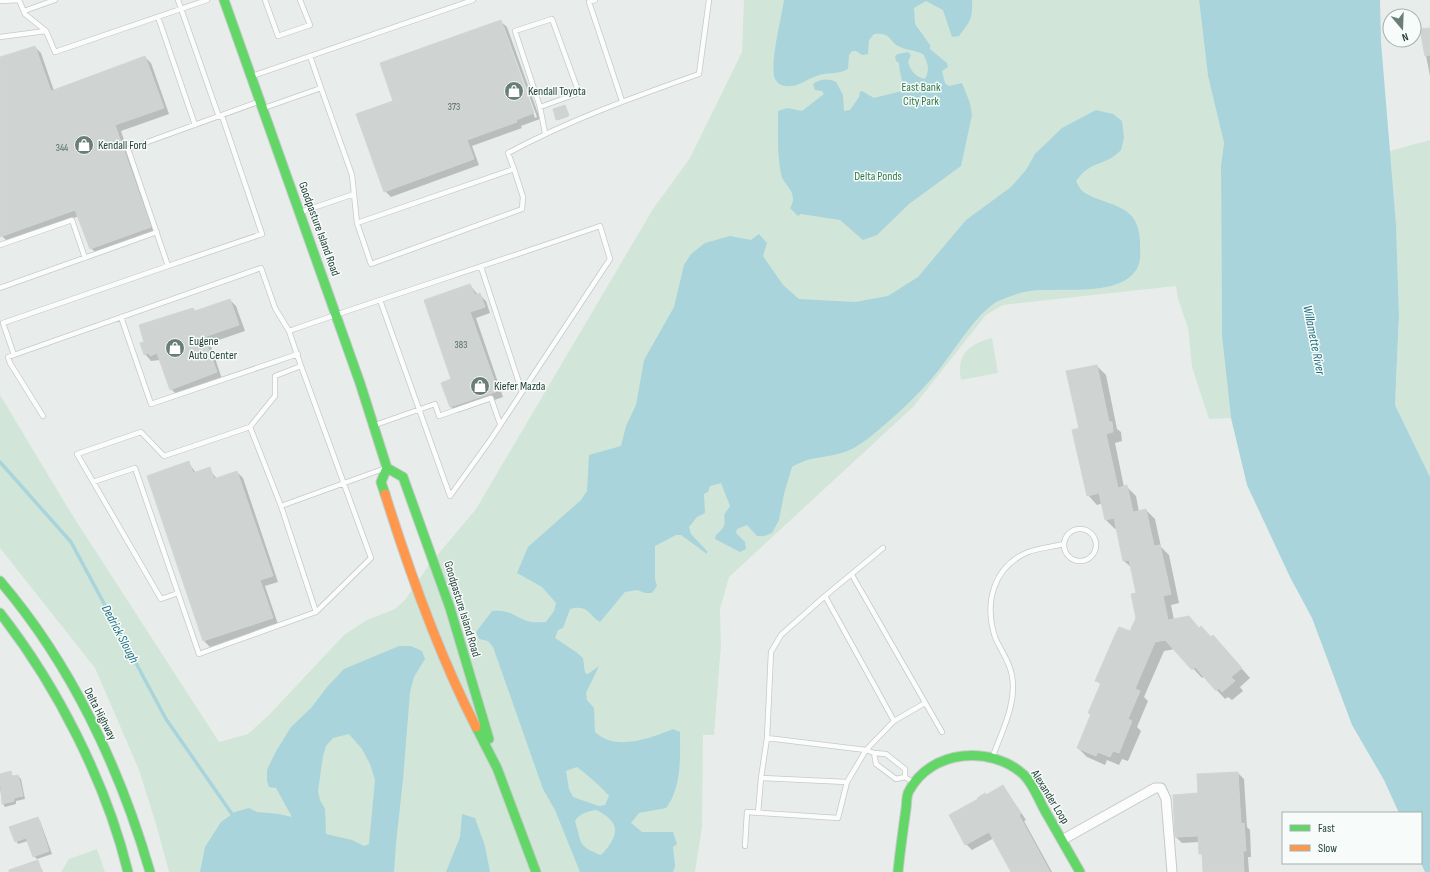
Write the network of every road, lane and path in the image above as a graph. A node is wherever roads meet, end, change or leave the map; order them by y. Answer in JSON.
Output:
{"nodes":[{"id":1,"x":19,"y":0,"type":"edge"},
{"id":2,"x":55,"y":0,"type":"edge"},
{"id":3,"x":178,"y":0,"type":"edge"},
{"id":4,"x":207,"y":0,"type":"edge"},
{"id":5,"x":224,"y":0,"type":"edge"},
{"id":6,"x":265,"y":0,"type":"edge"},
{"id":7,"x":300,"y":0,"type":"edge"},
{"id":8,"x":473,"y":0,"type":"edge"},
{"id":9,"x":596,"y":0,"type":"edge"},
{"id":10,"x":709,"y":0,"type":"edge"},
{"id":11,"x":0,"y":1,"type":"edge"},
{"id":12,"x":181,"y":9,"type":"junction"},
{"id":13,"x":24,"y":11,"type":"junction"},
{"id":14,"x":158,"y":17,"type":"junction"},
{"id":15,"x":46,"y":31,"type":"junction"},
{"id":16,"x":0,"y":37,"type":"edge"},
{"id":17,"x":310,"y":56,"type":"junction"},
{"id":18,"x":252,"y":76,"type":"junction"},
{"id":19,"x":321,"y":88,"type":"junction"},
{"id":20,"x":622,"y":101,"type":"junction"},
{"id":21,"x":262,"y":105,"type":"junction"},
{"id":22,"x":540,"y":107,"type":"junction"},
{"id":23,"x":220,"y":116,"type":"junction"},
{"id":24,"x":195,"y":125,"type":"junction"},
{"id":25,"x":545,"y":133,"type":"junction"},
{"id":26,"x":514,"y":169,"type":"junction"},
{"id":27,"x":354,"y":194,"type":"junction"},
{"id":28,"x":300,"y":213,"type":"junction"},
{"id":29,"x":357,"y":222,"type":"junction"},
{"id":30,"x":157,"y":232,"type":"junction"},
{"id":31,"x":0,"y":245,"type":"edge"},
{"id":32,"x":85,"y":258,"type":"junction"},
{"id":33,"x":168,"y":266,"type":"junction"},
{"id":34,"x":481,"y":267,"type":"junction"},
{"id":35,"x":0,"y":288,"type":"edge"},
{"id":36,"x":380,"y":300,"type":"junction"},
{"id":37,"x":336,"y":314,"type":"junction"},
{"id":38,"x":121,"y":318,"type":"junction"},
{"id":39,"x":1,"y":321,"type":"edge"},
{"id":40,"x":289,"y":330,"type":"junction"},
{"id":41,"x":298,"y":354,"type":"junction"},
{"id":42,"x":14,"y":355,"type":"junction"},
{"id":43,"x":301,"y":366,"type":"junction"},
{"id":44,"x":522,"y":392,"type":"junction"},
{"id":45,"x":419,"y":410,"type":"junction"},
{"id":46,"x":42,"y":416,"type":"dead end"},
{"id":47,"x":500,"y":424,"type":"junction"},
{"id":48,"x":373,"y":426,"type":"junction"},
{"id":49,"x":250,"y":427,"type":"junction"},
{"id":50,"x":387,"y":468,"type":"junction"},
{"id":51,"x":93,"y":482,"type":"junction"},
{"id":52,"x":345,"y":483,"type":"junction"},
{"id":53,"x":281,"y":506,"type":"junction"},
{"id":54,"x":1064,"y":544,"type":"junction"},
{"id":55,"x":883,"y":548,"type":"dead end"},
{"id":56,"x":852,"y":575,"type":"junction"},
{"id":57,"x":0,"y":581,"type":"edge"},
{"id":58,"x":178,"y":593,"type":"junction"},
{"id":59,"x":825,"y":596,"type":"junction"},
{"id":60,"x":316,"y":612,"type":"junction"},
{"id":61,"x":0,"y":613,"type":"edge"},
{"id":62,"x":925,"y":703,"type":"junction"},
{"id":63,"x":894,"y":721,"type":"junction"},
{"id":64,"x":942,"y":732,"type":"dead end"},
{"id":65,"x":768,"y":738,"type":"junction"},
{"id":66,"x":866,"y":750,"type":"junction"},
{"id":67,"x":874,"y":753,"type":"junction"},
{"id":68,"x":993,"y":756,"type":"junction"},
{"id":69,"x":496,"y":768,"type":"junction"},
{"id":70,"x":906,"y":777,"type":"junction"},
{"id":71,"x":761,"y":778,"type":"junction"},
{"id":72,"x":847,"y":782,"type":"junction"},
{"id":73,"x":915,"y":784,"type":"junction"},
{"id":74,"x":758,"y":812,"type":"junction"},
{"id":75,"x":1062,"y":840,"type":"junction"},
{"id":76,"x":745,"y":846,"type":"dead end"},
{"id":77,"x":128,"y":872,"type":"edge"},
{"id":78,"x":150,"y":872,"type":"edge"},
{"id":79,"x":536,"y":872,"type":"edge"},
{"id":80,"x":898,"y":872,"type":"edge"},
{"id":81,"x":1080,"y":872,"type":"edge"},
{"id":82,"x":1172,"y":872,"type":"edge"}],
"edges":[{"from":1,"to":11,"type":"lane"},
{"from":1,"to":13,"type":"lane"},
{"from":2,"to":13,"type":"lane"},
{"from":3,"to":12,"type":"lane"},
{"from":4,"to":12,"type":"lane"},
{"from":5,"to":18,"type":"main road","name":"Goodpasture Island Road"},
{"from":6,"to":7,"type":"lane"},
{"from":8,"to":17,"type":"lane"},
{"from":9,"to":20,"type":"lane"},
{"from":10,"to":20,"type":"lane"},
{"from":12,"to":14,"type":"lane"},
{"from":12,"to":23,"type":"lane"},
{"from":13,"to":15,"type":"lane"},
{"from":14,"to":15,"type":"lane"},
{"from":14,"to":24,"type":"lane"},
{"from":15,"to":16,"type":"lane"},
{"from":17,"to":18,"type":"lane"},
{"from":17,"to":19,"type":"lane"},
{"from":18,"to":21,"type":"main road","name":"Goodpasture Island Road"},
{"from":19,"to":21,"type":"lane"},
{"from":19,"to":27,"type":"lane"},
{"from":20,"to":25,"type":"lane"},
{"from":21,"to":23,"type":"lane"},
{"from":21,"to":28,"type":"main road","name":"Goodpasture Island Road"},
{"from":22,"to":22,"type":"lane"},
{"from":22,"to":25,"type":"lane"},
{"from":23,"to":24,"type":"lane"},
{"from":23,"to":33,"type":"lane"},
{"from":24,"to":30,"type":"lane"},
{"from":25,"to":26,"type":"lane"},
{"from":26,"to":29,"type":"lane"},
{"from":26,"to":29,"type":"lane"},
{"from":27,"to":28,"type":"lane"},
{"from":27,"to":29,"type":"lane"},
{"from":28,"to":37,"type":"main road","name":"Goodpasture Island Road"},
{"from":30,"to":32,"type":"lane"},
{"from":30,"to":33,"type":"lane"},
{"from":31,"to":32,"type":"lane"},
{"from":32,"to":35,"type":"lane"},
{"from":33,"to":39,"type":"lane"},
{"from":34,"to":36,"type":"lane"},
{"from":34,"to":44,"type":"lane"},
{"from":34,"to":44,"type":"lane"},
{"from":36,"to":37,"type":"lane"},
{"from":36,"to":45,"type":"lane"},
{"from":37,"to":40,"type":"lane"},
{"from":37,"to":48,"type":"main road","name":"Goodpasture Island Road"},
{"from":38,"to":40,"type":"lane"},
{"from":38,"to":41,"type":"lane"},
{"from":38,"to":42,"type":"lane"},
{"from":39,"to":42,"type":"lane"},
{"from":40,"to":41,"type":"lane"},
{"from":41,"to":43,"type":"lane"},
{"from":42,"to":46,"type":"lane"},
{"from":43,"to":49,"type":"lane"},
{"from":43,"to":52,"type":"lane"},
{"from":44,"to":47,"type":"lane"},
{"from":45,"to":47,"type":"lane"},
{"from":45,"to":47,"type":"lane"},
{"from":45,"to":48,"type":"lane"},
{"from":48,"to":50,"type":"main road","name":"Goodpasture Island Road"},
{"from":49,"to":51,"type":"lane"},
{"from":49,"to":53,"type":"lane"},
{"from":50,"to":52,"type":"lane"},
{"from":50,"to":69,"type":"main road","name":"Goodpasture Island Road"},
{"from":50,"to":69,"type":"main road","name":"Goodpasture Island Road"},
{"from":51,"to":58,"type":"lane"},
{"from":51,"to":58,"type":"lane"},
{"from":52,"to":53,"type":"lane"},
{"from":52,"to":60,"type":"lane"},
{"from":53,"to":60,"type":"lane"},
{"from":54,"to":54,"type":"lane"},
{"from":54,"to":68,"type":"lane"},
{"from":55,"to":56,"type":"lane"},
{"from":56,"to":59,"type":"lane"},
{"from":56,"to":62,"type":"lane"},
{"from":57,"to":78,"type":"main road","name":"Delta Highway"},
{"from":58,"to":60,"type":"lane"},
{"from":59,"to":63,"type":"lane"},
{"from":59,"to":65,"type":"lane"},
{"from":61,"to":77,"type":"main road"},
{"from":62,"to":63,"type":"lane"},
{"from":62,"to":64,"type":"lane"},
{"from":63,"to":66,"type":"lane"},
{"from":65,"to":66,"type":"lane"},
{"from":65,"to":71,"type":"lane"},
{"from":66,"to":67,"type":"lane"},
{"from":66,"to":72,"type":"lane"},
{"from":67,"to":70,"type":"lane"},
{"from":67,"to":70,"type":"lane"},
{"from":68,"to":73,"type":"main road","name":"Alexander Loop"},
{"from":68,"to":75,"type":"main road","name":"Alexander Loop"},
{"from":69,"to":79,"type":"main road","name":"Goodpasture Island Road"},
{"from":70,"to":73,"type":"lane"},
{"from":71,"to":72,"type":"lane"},
{"from":71,"to":74,"type":"lane"},
{"from":72,"to":74,"type":"lane"},
{"from":73,"to":80,"type":"main road","name":"Alexander Loop"},
{"from":74,"to":76,"type":"lane"},
{"from":75,"to":81,"type":"main road","name":"Alexander Loop"},
{"from":75,"to":82,"type":"street"}]}
